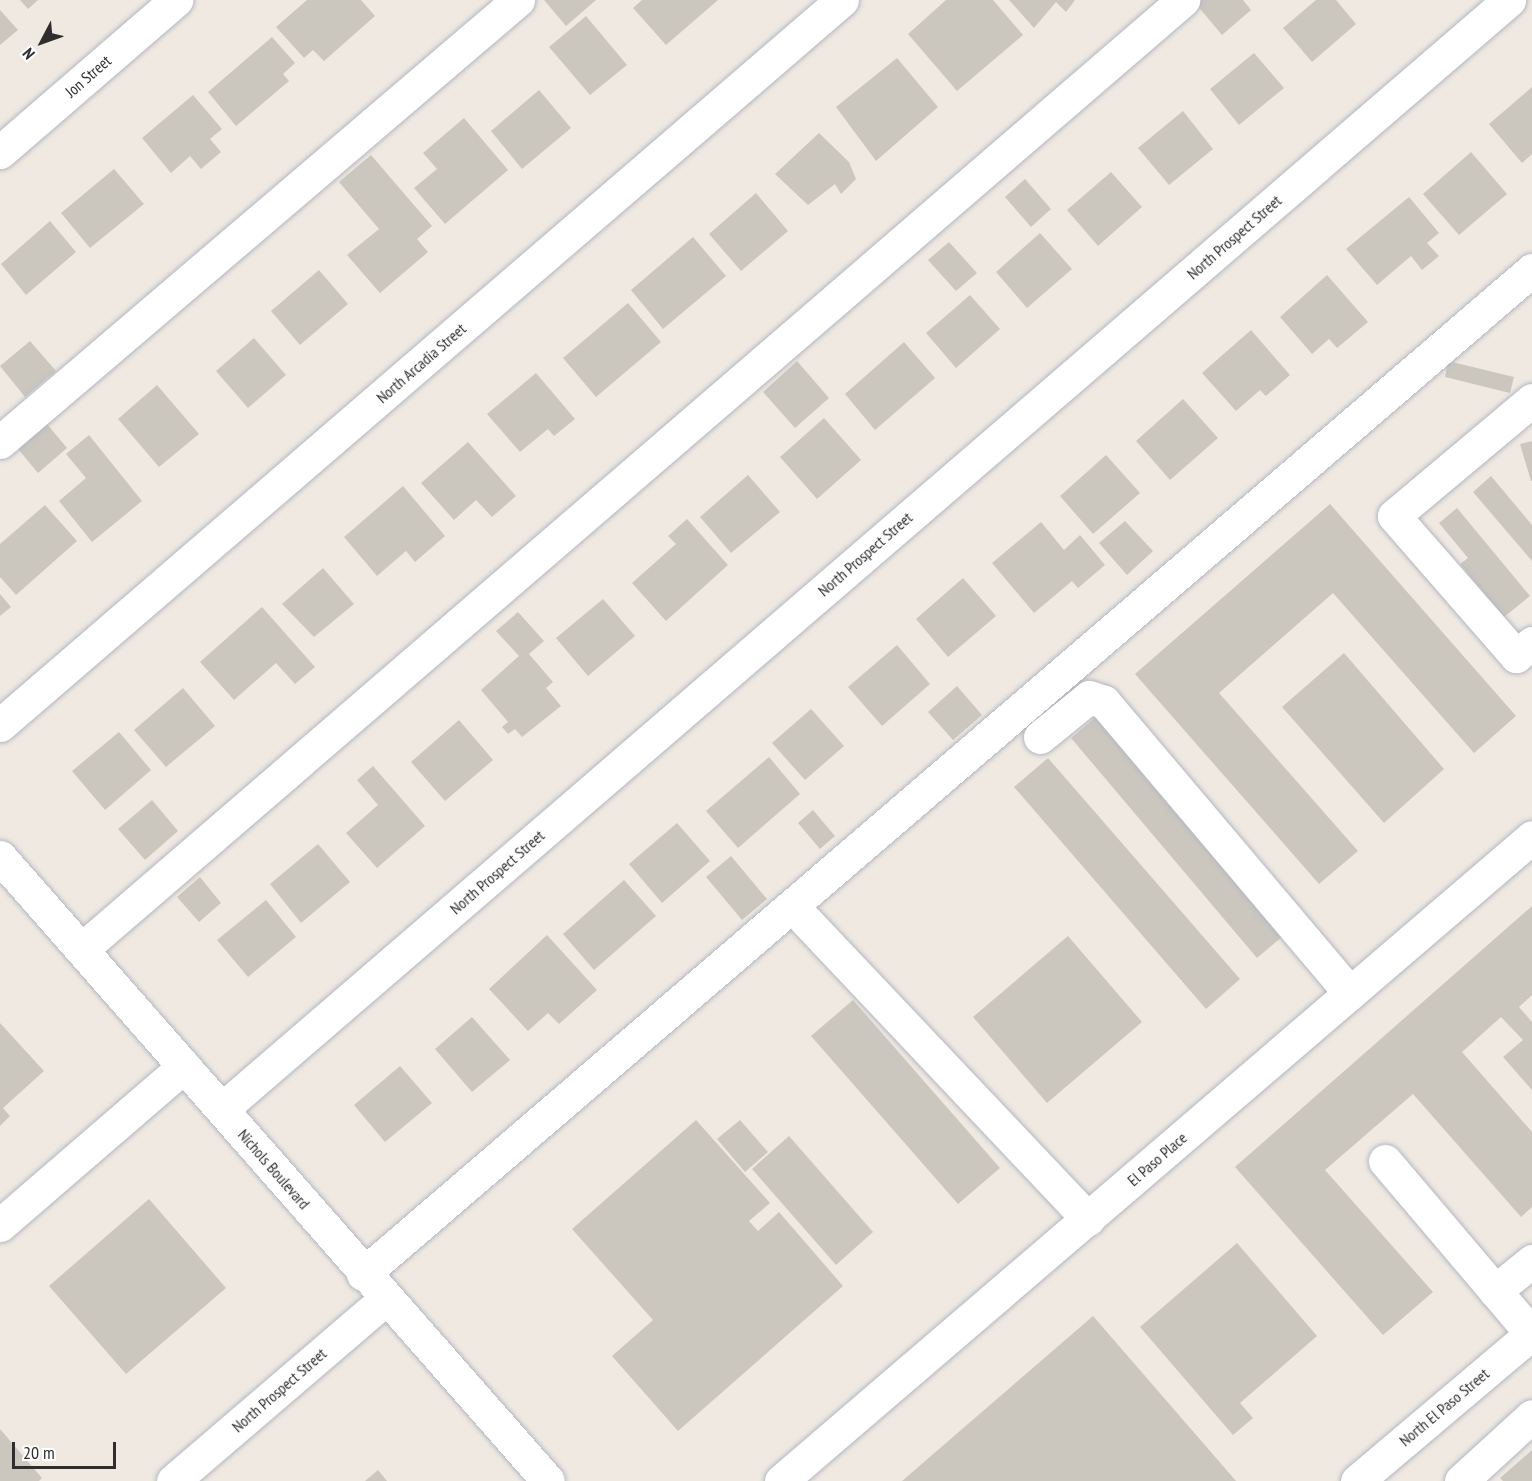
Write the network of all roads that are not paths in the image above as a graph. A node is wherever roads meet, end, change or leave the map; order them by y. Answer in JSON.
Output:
{"nodes":[{"id":1,"x":176,"y":0,"type":"edge"},
{"id":2,"x":518,"y":0,"type":"edge"},
{"id":3,"x":842,"y":0,"type":"edge"},
{"id":4,"x":1183,"y":0,"type":"edge"},
{"id":5,"x":1509,"y":0,"type":"edge"},
{"id":6,"x":0,"y":152,"type":"edge"},
{"id":7,"x":1532,"y":270,"type":"edge"},
{"id":8,"x":1532,"y":400,"type":"edge"},
{"id":9,"x":0,"y":442,"type":"edge"},
{"id":10,"x":1524,"y":649,"type":"edge"},
{"id":11,"x":0,"y":725,"type":"edge"},
{"id":12,"x":1040,"y":737,"type":"dead end"},
{"id":13,"x":1532,"y":837,"type":"edge"},
{"id":14,"x":0,"y":857,"type":"edge"},
{"id":15,"x":792,"y":906,"type":"junction"},
{"id":16,"x":82,"y":950,"type":"junction"},
{"id":17,"x":1350,"y":993,"type":"junction"},
{"id":18,"x":184,"y":1066,"type":"junction"},
{"id":19,"x":222,"y":1109,"type":"junction"},
{"id":20,"x":1385,"y":1161,"type":"dead end"},
{"id":21,"x":1088,"y":1219,"type":"junction"},
{"id":22,"x":0,"y":1225,"type":"edge"},
{"id":23,"x":1532,"y":1261,"type":"edge"},
{"id":24,"x":363,"y":1274,"type":"junction"},
{"id":25,"x":1496,"y":1291,"type":"junction"},
{"id":26,"x":385,"y":1299,"type":"junction"},
{"id":27,"x":1532,"y":1333,"type":"edge"},
{"id":28,"x":1532,"y":1416,"type":"edge"},
{"id":29,"x":173,"y":1481,"type":"edge"},
{"id":30,"x":548,"y":1481,"type":"edge"},
{"id":31,"x":781,"y":1481,"type":"edge"},
{"id":32,"x":1357,"y":1481,"type":"edge"},
{"id":33,"x":1461,"y":1481,"type":"edge"}],
"edges":[{"from":1,"to":6,"type":"street","name":"Jon Street"},
{"from":2,"to":9,"type":"street"},
{"from":3,"to":11,"type":"street","name":"North Arcadia Street"},
{"from":4,"to":16,"type":"street"},
{"from":5,"to":19,"type":"street","name":"North Prospect Street"},
{"from":7,"to":15,"type":"street"},
{"from":8,"to":10,"type":"street"},
{"from":12,"to":17,"type":"street"},
{"from":13,"to":17,"type":"street","name":"El Paso Place"},
{"from":14,"to":16,"type":"street","name":"Nichols Boulevard"},
{"from":15,"to":21,"type":"street"},
{"from":15,"to":24,"type":"street"},
{"from":16,"to":18,"type":"street","name":"Nichols Boulevard"},
{"from":17,"to":21,"type":"street","name":"El Paso Place"},
{"from":18,"to":19,"type":"street","name":"Nichols Boulevard"},
{"from":18,"to":22,"type":"street"},
{"from":19,"to":24,"type":"street","name":"Nichols Boulevard"},
{"from":20,"to":25,"type":"street"},
{"from":21,"to":31,"type":"street","name":"El Paso Place"},
{"from":23,"to":25,"type":"street"},
{"from":24,"to":26,"type":"street","name":"Nichols Boulevard"},
{"from":25,"to":27,"type":"street"},
{"from":26,"to":29,"type":"street","name":"North Prospect Street"},
{"from":26,"to":30,"type":"street","name":"Nichols Boulevard"},
{"from":27,"to":32,"type":"street","name":"North El Paso Street"},
{"from":28,"to":33,"type":"street"}]}
